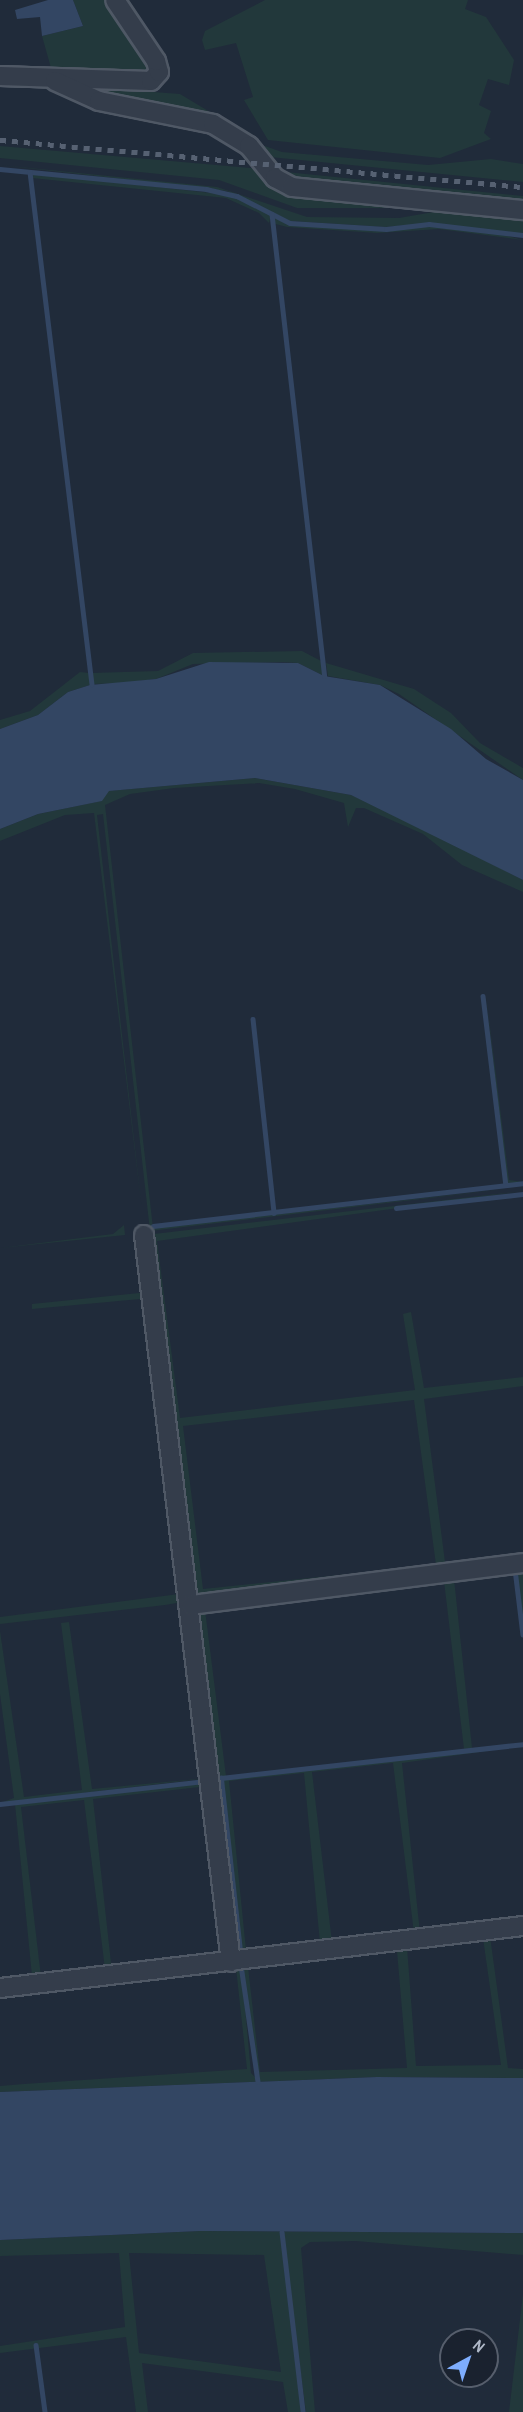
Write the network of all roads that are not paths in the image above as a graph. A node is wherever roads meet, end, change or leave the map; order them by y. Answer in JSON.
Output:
{"nodes":[{"id":1,"x":115,"y":0,"type":"edge"},
{"id":2,"x":0,"y":76,"type":"edge"},
{"id":3,"x":55,"y":81,"type":"junction"},
{"id":4,"x":523,"y":210,"type":"edge"},
{"id":5,"x":144,"y":1234,"type":"dead end"},
{"id":6,"x":523,"y":1563,"type":"edge"},
{"id":7,"x":191,"y":1605,"type":"junction"},
{"id":8,"x":523,"y":1926,"type":"edge"},
{"id":9,"x":231,"y":1962,"type":"junction"},
{"id":10,"x":0,"y":1988,"type":"edge"}],
"edges":[{"from":1,"to":3,"type":"street"},
{"from":2,"to":3,"type":"street"},
{"from":3,"to":4,"type":"street"},
{"from":5,"to":7,"type":"street"},
{"from":6,"to":7,"type":"street"},
{"from":7,"to":9,"type":"street"},
{"from":8,"to":9,"type":"street"},
{"from":9,"to":10,"type":"street"}]}
